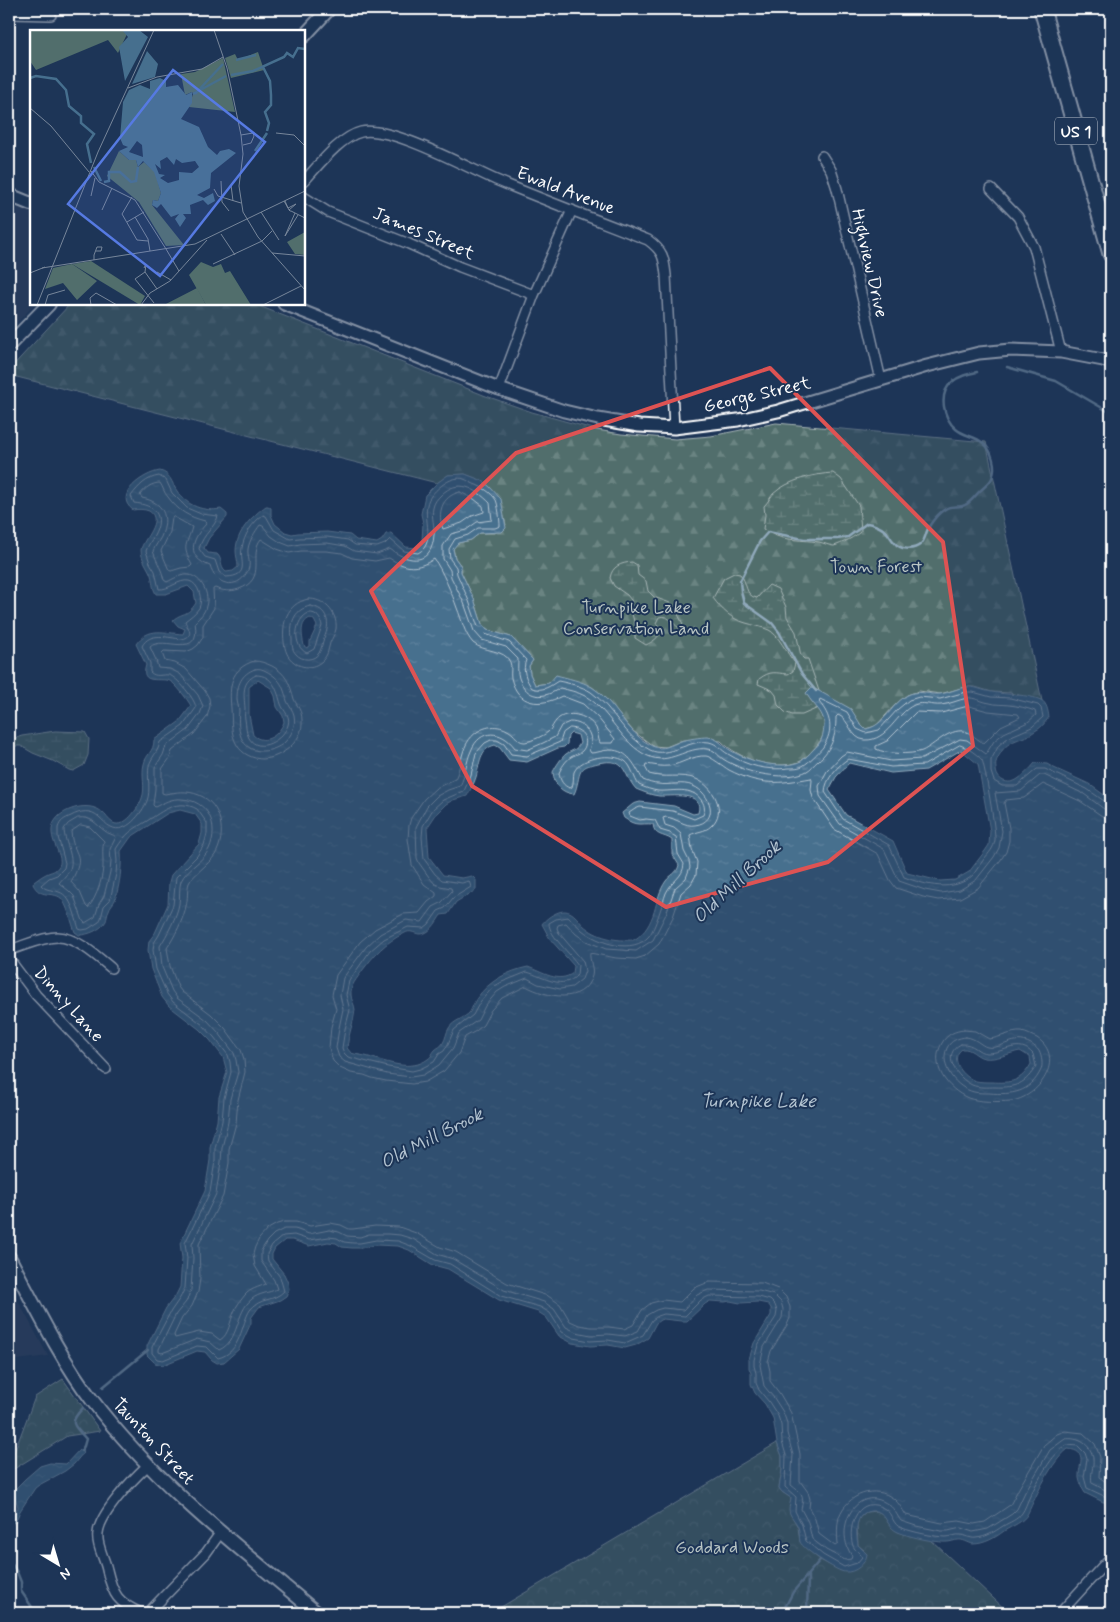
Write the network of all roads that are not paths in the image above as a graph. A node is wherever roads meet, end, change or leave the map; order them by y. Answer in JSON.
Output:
{"nodes":[{"id":1,"x":329,"y":9,"type":"edge"},
{"id":2,"x":1042,"y":9,"type":"edge"},
{"id":3,"x":9,"y":14,"type":"edge"},
{"id":4,"x":51,"y":15,"type":"dead end"},
{"id":5,"x":305,"y":35,"type":"edge"},
{"id":6,"x":822,"y":156,"type":"dead end"},
{"id":7,"x":305,"y":180,"type":"edge"},
{"id":8,"x":991,"y":189,"type":"dead end"},
{"id":9,"x":9,"y":195,"type":"edge"},
{"id":10,"x":305,"y":198,"type":"edge"},
{"id":11,"x":30,"y":204,"type":"edge"},
{"id":12,"x":572,"y":210,"type":"junction"},
{"id":13,"x":1111,"y":254,"type":"edge"},
{"id":14,"x":534,"y":295,"type":"junction"},
{"id":15,"x":48,"y":305,"type":"edge"},
{"id":16,"x":287,"y":305,"type":"edge"},
{"id":17,"x":9,"y":345,"type":"edge"},
{"id":18,"x":1061,"y":352,"type":"junction"},
{"id":19,"x":1108,"y":361,"type":"edge"},
{"id":20,"x":881,"y":380,"type":"junction"},
{"id":21,"x":499,"y":389,"type":"junction"},
{"id":22,"x":674,"y":428,"type":"junction"},
{"id":23,"x":9,"y":950,"type":"edge"},
{"id":24,"x":9,"y":959,"type":"edge"},
{"id":25,"x":111,"y":968,"type":"dead end"},
{"id":26,"x":106,"y":1069,"type":"dead end"},
{"id":27,"x":9,"y":1257,"type":"edge"},
{"id":28,"x":148,"y":1465,"type":"junction"},
{"id":29,"x":221,"y":1532,"type":"junction"},
{"id":30,"x":1111,"y":1557,"type":"edge"},
{"id":31,"x":142,"y":1613,"type":"edge"},
{"id":32,"x":148,"y":1613,"type":"edge"},
{"id":33,"x":317,"y":1613,"type":"edge"},
{"id":34,"x":1060,"y":1613,"type":"edge"}],
"edges":[{"from":1,"to":5,"type":"main road"},
{"from":2,"to":13,"type":"main road","number":"US 1"},
{"from":3,"to":4,"type":"street"},
{"from":6,"to":20,"type":"street","name":"Highview Drive"},
{"from":7,"to":12,"type":"street","name":"Ewald Avenue"},
{"from":8,"to":18,"type":"street"},
{"from":9,"to":11,"type":"main road"},
{"from":10,"to":14,"type":"street","name":"James Street"},
{"from":12,"to":14,"type":"street"},
{"from":12,"to":22,"type":"street","name":"Ewald Avenue"},
{"from":14,"to":21,"type":"street"},
{"from":15,"to":17,"type":"main road"},
{"from":16,"to":21,"type":"street","name":"George Street"},
{"from":18,"to":19,"type":"street","name":"George Street"},
{"from":18,"to":20,"type":"street","name":"George Street"},
{"from":20,"to":22,"type":"street","name":"George Street"},
{"from":21,"to":22,"type":"street","name":"George Street"},
{"from":23,"to":25,"type":"street"},
{"from":24,"to":26,"type":"street","name":"Dinny Lane"},
{"from":27,"to":28,"type":"main road","name":"Taunton Street"},
{"from":28,"to":29,"type":"main road","name":"Taunton Street"},
{"from":28,"to":31,"type":"street"},
{"from":29,"to":32,"type":"street"},
{"from":29,"to":33,"type":"main road","name":"Taunton Street"},
{"from":30,"to":34,"type":"street"}]}
